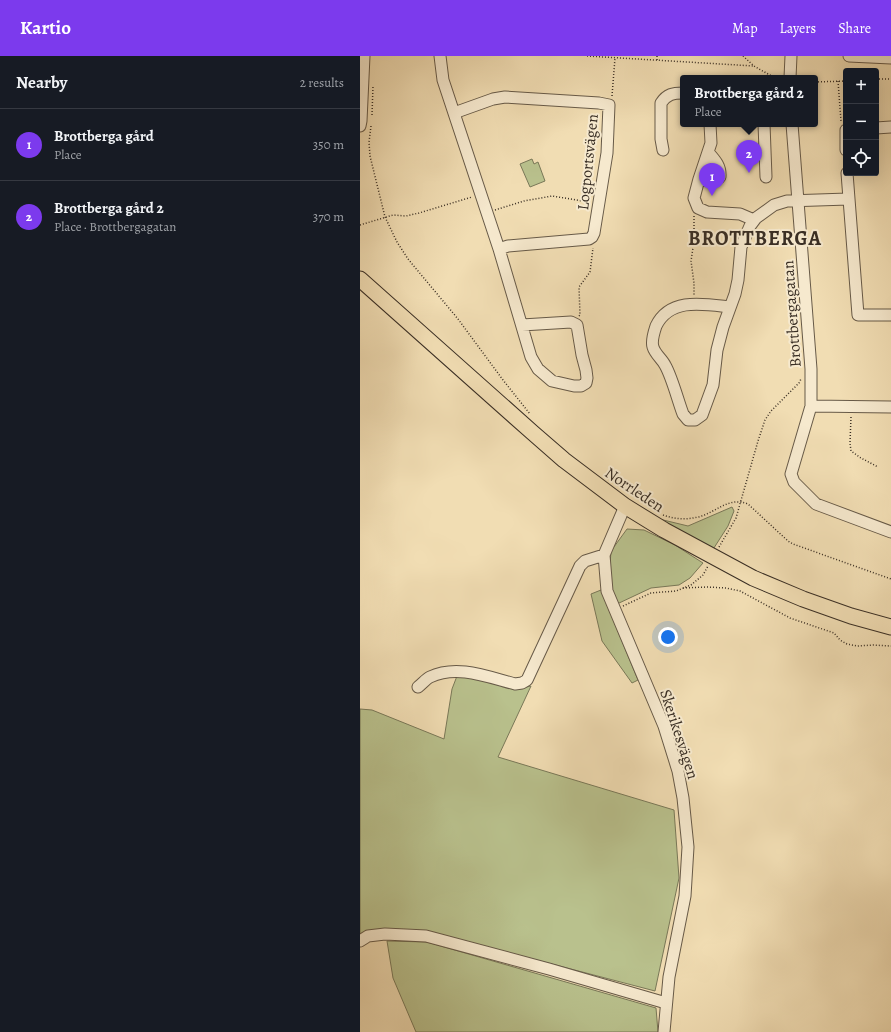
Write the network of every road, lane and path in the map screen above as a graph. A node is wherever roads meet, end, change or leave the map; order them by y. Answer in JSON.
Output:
{"nodes":[{"id":1,"x":364,"y":56,"type":"edge"},
{"id":2,"x":440,"y":56,"type":"edge"},
{"id":3,"x":587,"y":56,"type":"edge"},
{"id":4,"x":657,"y":56,"type":"edge"},
{"id":5,"x":743,"y":56,"type":"edge"},
{"id":6,"x":791,"y":56,"type":"edge"},
{"id":7,"x":849,"y":56,"type":"edge"},
{"id":8,"x":615,"y":58,"type":"junction"},
{"id":9,"x":891,"y":58,"type":"edge"},
{"id":10,"x":657,"y":60,"type":"junction"},
{"id":11,"x":754,"y":66,"type":"junction"},
{"id":12,"x":770,"y":75,"type":"edge"},
{"id":13,"x":790,"y":75,"type":"edge"},
{"id":14,"x":879,"y":79,"type":"edge"},
{"id":15,"x":891,"y":79,"type":"edge"},
{"id":16,"x":374,"y":80,"type":"dead end"},
{"id":17,"x":838,"y":81,"type":"junction"},
{"id":18,"x":843,"y":81,"type":"edge"},
{"id":19,"x":818,"y":82,"type":"edge"},
{"id":20,"x":680,"y":93,"type":"edge"},
{"id":21,"x":608,"y":105,"type":"junction"},
{"id":22,"x":361,"y":111,"type":"edge"},
{"id":23,"x":454,"y":113,"type":"junction"},
{"id":24,"x":371,"y":119,"type":"dead end"},
{"id":25,"x":365,"y":126,"type":"edge"},
{"id":26,"x":710,"y":127,"type":"edge"},
{"id":27,"x":764,"y":127,"type":"edge"},
{"id":28,"x":792,"y":127,"type":"edge"},
{"id":29,"x":891,"y":127,"type":"edge"},
{"id":30,"x":843,"y":128,"type":"edge"},
{"id":31,"x":879,"y":128,"type":"edge"},
{"id":32,"x":663,"y":150,"type":"dead end"},
{"id":33,"x":708,"y":152,"type":"junction"},
{"id":34,"x":847,"y":176,"type":"edge"},
{"id":35,"x":766,"y":177,"type":"dead end"},
{"id":36,"x":699,"y":179,"type":"junction"},
{"id":37,"x":480,"y":194,"type":"junction"},
{"id":38,"x":694,"y":198,"type":"junction"},
{"id":39,"x":848,"y":200,"type":"junction"},
{"id":40,"x":799,"y":201,"type":"junction"},
{"id":41,"x":599,"y":203,"type":"junction"},
{"id":42,"x":486,"y":212,"type":"junction"},
{"id":43,"x":386,"y":217,"type":"junction"},
{"id":44,"x":754,"y":220,"type":"junction"},
{"id":45,"x":360,"y":225,"type":"edge"},
{"id":46,"x":592,"y":237,"type":"junction"},
{"id":47,"x":499,"y":249,"type":"junction"},
{"id":48,"x":360,"y":280,"type":"edge"},
{"id":49,"x":360,"y":287,"type":"edge"},
{"id":50,"x":694,"y":304,"type":"junction"},
{"id":51,"x":730,"y":307,"type":"junction"},
{"id":52,"x":400,"y":314,"type":"junction"},
{"id":53,"x":891,"y":315,"type":"edge"},
{"id":54,"x":574,"y":323,"type":"junction"},
{"id":55,"x":522,"y":325,"type":"junction"},
{"id":56,"x":802,"y":374,"type":"dead end"},
{"id":57,"x":811,"y":406,"type":"junction"},
{"id":58,"x":851,"y":407,"type":"junction"},
{"id":59,"x":891,"y":407,"type":"edge"},
{"id":60,"x":533,"y":417,"type":"dead end"},
{"id":61,"x":878,"y":467,"type":"dead end"},
{"id":62,"x":740,"y":501,"type":"junction"},
{"id":63,"x":625,"y":506,"type":"junction"},
{"id":64,"x":658,"y":513,"type":"dead end"},
{"id":65,"x":891,"y":532,"type":"edge"},
{"id":66,"x":716,"y":552,"type":"dead end"},
{"id":67,"x":604,"y":555,"type":"junction"},
{"id":68,"x":710,"y":564,"type":"dead end"},
{"id":69,"x":891,"y":579,"type":"edge"},
{"id":70,"x":683,"y":588,"type":"junction"},
{"id":71,"x":614,"y":610,"type":"junction"},
{"id":72,"x":891,"y":627,"type":"edge"},
{"id":73,"x":891,"y":646,"type":"edge"},
{"id":74,"x":418,"y":687,"type":"dead end"},
{"id":75,"x":360,"y":941,"type":"edge"},
{"id":76,"x":666,"y":1003,"type":"junction"},
{"id":77,"x":664,"y":1032,"type":"edge"}],
"edges":[{"from":1,"to":22,"type":"street"},
{"from":2,"to":23,"type":"street"},
{"from":3,"to":8,"type":"path"},
{"from":4,"to":10,"type":"path"},
{"from":5,"to":11,"type":"path"},
{"from":6,"to":13,"type":"street"},
{"from":7,"to":9,"type":"street"},
{"from":8,"to":10,"type":"path"},
{"from":8,"to":21,"type":"path"},
{"from":10,"to":11,"type":"path"},
{"from":11,"to":12,"type":"path"},
{"from":14,"to":15,"type":"path"},
{"from":16,"to":24,"type":"path"},
{"from":17,"to":18,"type":"path"},
{"from":17,"to":19,"type":"path"},
{"from":17,"to":30,"type":"path"},
{"from":20,"to":32,"type":"street"},
{"from":21,"to":23,"type":"street","name":"Logportsvägen"},
{"from":21,"to":41,"type":"street","name":"Logportsvägen"},
{"from":22,"to":25,"type":"street"},
{"from":23,"to":37,"type":"street"},
{"from":25,"to":43,"type":"path"},
{"from":26,"to":33,"type":"street"},
{"from":27,"to":35,"type":"street"},
{"from":28,"to":40,"type":"street","name":"Brottbergagatan"},
{"from":29,"to":31,"type":"street"},
{"from":33,"to":36,"type":"street"},
{"from":33,"to":36,"type":"street"},
{"from":34,"to":39,"type":"street"},
{"from":36,"to":38,"type":"street"},
{"from":37,"to":42,"type":"street"},
{"from":37,"to":43,"type":"path"},
{"from":38,"to":44,"type":"street"},
{"from":38,"to":50,"type":"path"},
{"from":39,"to":40,"type":"street"},
{"from":39,"to":53,"type":"street"},
{"from":40,"to":44,"type":"street"},
{"from":40,"to":57,"type":"street","name":"Brottbergagatan"},
{"from":41,"to":42,"type":"path"},
{"from":41,"to":46,"type":"street","name":"Logportsvägen"},
{"from":42,"to":47,"type":"street"},
{"from":43,"to":45,"type":"path"},
{"from":43,"to":60,"type":"path"},
{"from":44,"to":51,"type":"street"},
{"from":46,"to":47,"type":"street"},
{"from":46,"to":54,"type":"path"},
{"from":47,"to":55,"type":"street"},
{"from":48,"to":52,"type":"main road","name":"Norrleden"},
{"from":49,"to":52,"type":"main road","name":"Norrleden"},
{"from":50,"to":51,"type":"street"},
{"from":50,"to":51,"type":"street"},
{"from":52,"to":63,"type":"main road","name":"Norrleden"},
{"from":54,"to":55,"type":"street"},
{"from":54,"to":55,"type":"street"},
{"from":56,"to":62,"type":"path"},
{"from":57,"to":58,"type":"street"},
{"from":57,"to":65,"type":"street","name":"Brottbergagatan"},
{"from":58,"to":59,"type":"street"},
{"from":58,"to":61,"type":"path"},
{"from":62,"to":64,"type":"path"},
{"from":62,"to":66,"type":"path"},
{"from":62,"to":69,"type":"path"},
{"from":63,"to":67,"type":"street","name":"Skerikesvägen"},
{"from":63,"to":72,"type":"main road","name":"Norrleden"},
{"from":67,"to":71,"type":"street","name":"Skerikesvägen"},
{"from":67,"to":74,"type":"street"},
{"from":68,"to":70,"type":"path"},
{"from":70,"to":71,"type":"path"},
{"from":70,"to":73,"type":"path"},
{"from":71,"to":76,"type":"street","name":"Skerikesvägen"},
{"from":75,"to":76,"type":"street"},
{"from":76,"to":77,"type":"street","name":"Skerikesvägen"}]}
